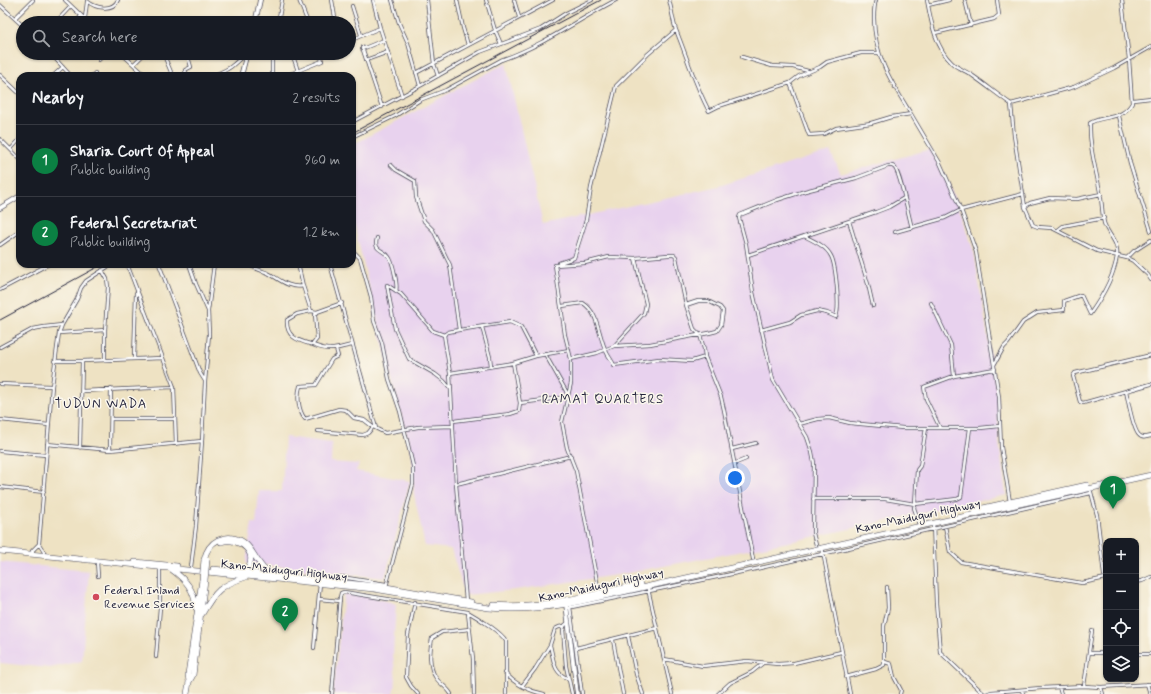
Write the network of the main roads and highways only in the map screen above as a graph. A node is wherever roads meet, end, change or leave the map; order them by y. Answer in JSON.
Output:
{"nodes":[{"id":1,"x":1151,"y":471,"type":"edge"},
{"id":2,"x":1151,"y":475,"type":"edge"},
{"id":3,"x":1011,"y":503,"type":"junction"},
{"id":4,"x":819,"y":546,"type":"junction"},
{"id":5,"x":0,"y":548,"type":"edge"},
{"id":6,"x":0,"y":551,"type":"edge"},
{"id":7,"x":206,"y":560,"type":"junction"},
{"id":8,"x":170,"y":568,"type":"junction"},
{"id":9,"x":246,"y":574,"type":"junction"},
{"id":10,"x":270,"y":575,"type":"junction"},
{"id":11,"x":320,"y":582,"type":"junction"},
{"id":12,"x":199,"y":617,"type":"junction"},
{"id":13,"x":187,"y":694,"type":"edge"}],
"edges":[{"from":1,"to":3,"type":"highway","name":"Kano-Maiduguri Highway"},
{"from":2,"to":3,"type":"highway","name":"Kano-Maiduguri Highway"},
{"from":3,"to":4,"type":"highway","name":"Kano-Maiduguri Highway"},
{"from":3,"to":4,"type":"highway","name":"Kano-Maiduguri Highway"},
{"from":4,"to":11,"type":"highway","name":"Kano-Maiduguri Highway"},
{"from":4,"to":11,"type":"highway","name":"Kano-Maiduguri Highway"},
{"from":5,"to":9,"type":"highway","name":"Kano-Maiduguri Highway"},
{"from":6,"to":8,"type":"highway","name":"Kano-Maiduguri Highway"},
{"from":7,"to":9,"type":"highway"},
{"from":7,"to":10,"type":"highway"},
{"from":7,"to":12,"type":"highway","bridge":true},
{"from":8,"to":9,"type":"highway","name":"Kano-Maiduguri Highway"},
{"from":8,"to":12,"type":"highway"},
{"from":9,"to":10,"type":"highway","name":"Kano-Maiduguri Highway"},
{"from":9,"to":11,"type":"highway","name":"Kano-Maiduguri Highway"},
{"from":9,"to":12,"type":"highway"},
{"from":10,"to":11,"type":"highway","name":"Kano-Maiduguri Highway"},
{"from":12,"to":13,"type":"highway"}]}
